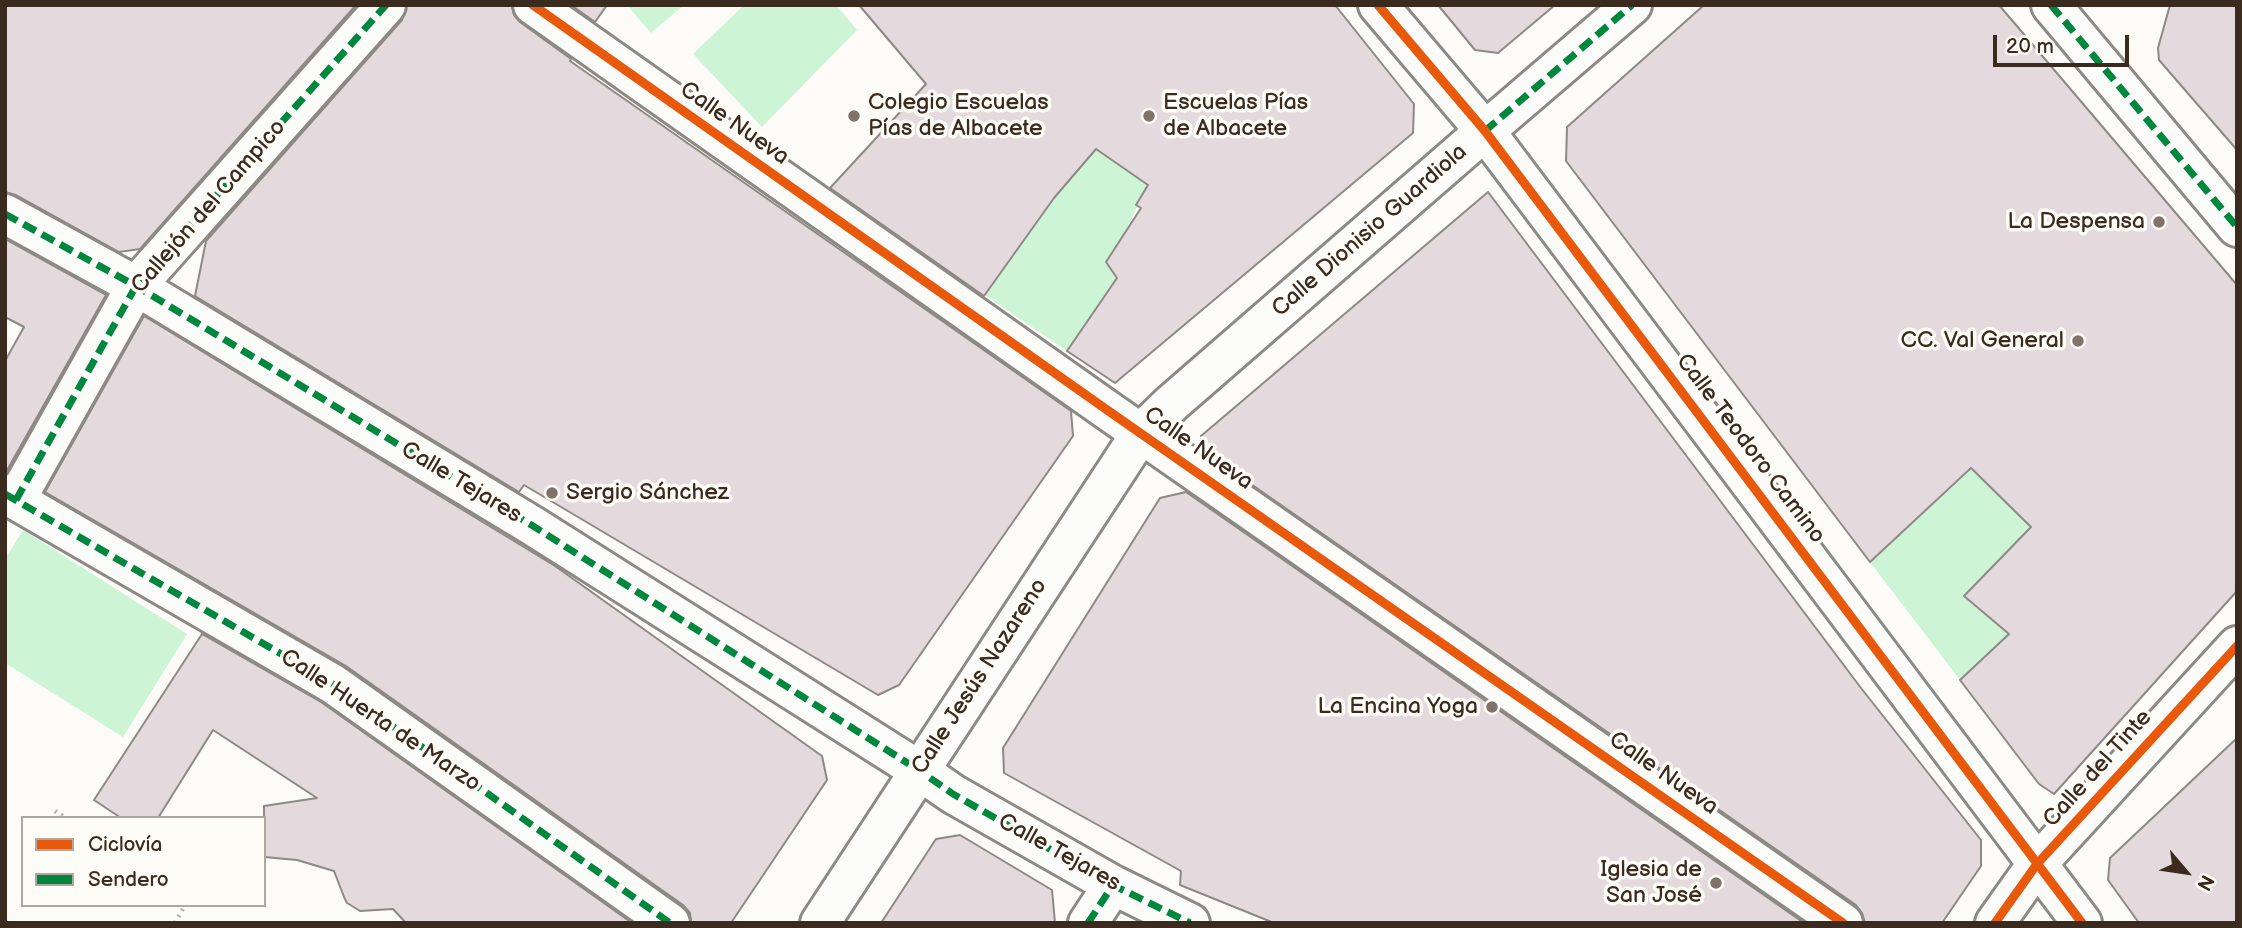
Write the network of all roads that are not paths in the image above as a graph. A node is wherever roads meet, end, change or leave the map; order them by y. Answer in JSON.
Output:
{"nodes":[{"id":1,"x":386,"y":5,"type":"edge"},
{"id":2,"x":533,"y":5,"type":"edge"},
{"id":3,"x":1378,"y":5,"type":"edge"},
{"id":4,"x":1632,"y":5,"type":"edge"},
{"id":5,"x":2051,"y":5,"type":"edge"},
{"id":6,"x":1485,"y":131,"type":"junction"},
{"id":7,"x":5,"y":214,"type":"edge"},
{"id":8,"x":2237,"y":227,"type":"edge"},
{"id":9,"x":136,"y":286,"type":"junction"},
{"id":10,"x":1141,"y":433,"type":"junction"},
{"id":11,"x":11,"y":497,"type":"edge"},
{"id":12,"x":2237,"y":646,"type":"edge"},
{"id":13,"x":2037,"y":864,"type":"junction"},
{"id":14,"x":1113,"y":884,"type":"junction"},
{"id":15,"x":670,"y":923,"type":"edge"},
{"id":16,"x":820,"y":923,"type":"edge"},
{"id":17,"x":1088,"y":923,"type":"edge"},
{"id":18,"x":1190,"y":923,"type":"edge"},
{"id":19,"x":1843,"y":923,"type":"edge"},
{"id":20,"x":1996,"y":923,"type":"edge"},
{"id":21,"x":2082,"y":923,"type":"edge"}],
"edges":[{"from":1,"to":9,"type":"street","name":"Callejón del Campico"},
{"from":2,"to":10,"type":"street","name":"Calle Nueva"},
{"from":3,"to":6,"type":"street","name":"Calle Teodoro Camino"},
{"from":4,"to":6,"type":"street","name":"Calle Dionisio Guardiola"},
{"from":5,"to":8,"type":"street"},
{"from":6,"to":10,"type":"street","name":"Calle Dionisio Guardiola"},
{"from":6,"to":13,"type":"street","name":"Calle Teodoro Camino"},
{"from":7,"to":9,"type":"street","name":"Calle Tejares"},
{"from":9,"to":11,"type":"street","name":"Callejón del Campico"},
{"from":9,"to":14,"type":"street","name":"Calle Tejares"},
{"from":10,"to":16,"type":"street","name":"Calle Jesús Nazareno"},
{"from":10,"to":19,"type":"street","name":"Calle Nueva"},
{"from":11,"to":15,"type":"street","name":"Calle Huerta de Marzo"},
{"from":12,"to":13,"type":"street","name":"Calle del Tinte"},
{"from":13,"to":20,"type":"street","name":"Calle del Tinte"},
{"from":13,"to":21,"type":"street","name":"Calle Teodoro Camino"},
{"from":14,"to":17,"type":"street"},
{"from":14,"to":18,"type":"street","name":"Calle Tejares"}]}
